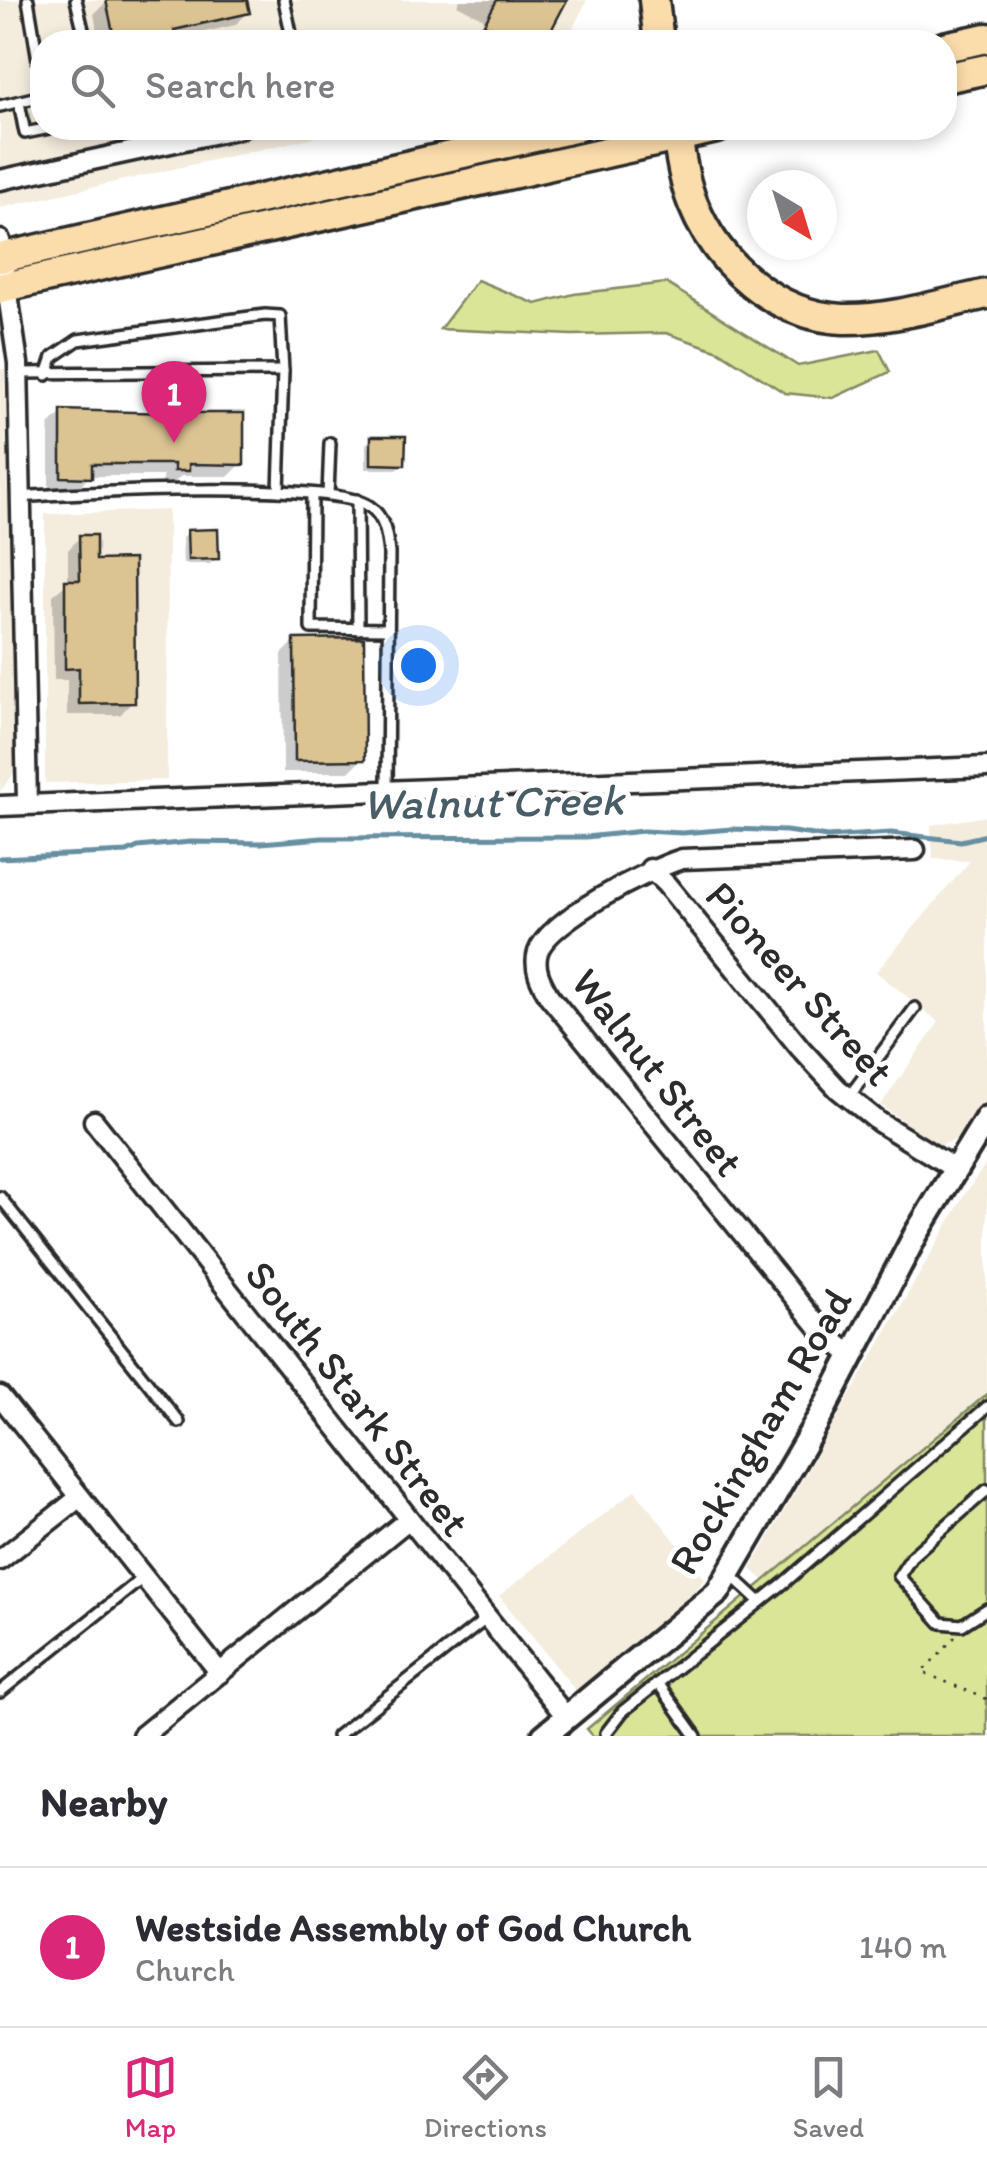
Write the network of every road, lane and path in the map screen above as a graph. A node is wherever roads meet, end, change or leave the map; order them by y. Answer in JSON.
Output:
{"nodes":[{"id":1,"x":28,"y":0,"type":"edge"},
{"id":2,"x":76,"y":0,"type":"edge"},
{"id":3,"x":284,"y":0,"type":"edge"},
{"id":4,"x":654,"y":0,"type":"edge"},
{"id":5,"x":33,"y":30,"type":"edge"},
{"id":6,"x":83,"y":30,"type":"edge"},
{"id":7,"x":290,"y":30,"type":"edge"},
{"id":8,"x":658,"y":30,"type":"edge"},
{"id":9,"x":987,"y":38,"type":"edge"},
{"id":10,"x":957,"y":44,"type":"edge"},
{"id":11,"x":987,"y":69,"type":"edge"},
{"id":12,"x":957,"y":75,"type":"edge"},
{"id":13,"x":30,"y":99,"type":"edge"},
{"id":14,"x":20,"y":102,"type":"junction"},
{"id":15,"x":0,"y":106,"type":"edge"},
{"id":16,"x":30,"y":132,"type":"edge"},
{"id":17,"x":185,"y":140,"type":"edge"},
{"id":18,"x":519,"y":140,"type":"edge"},
{"id":19,"x":659,"y":140,"type":"edge"},
{"id":20,"x":678,"y":140,"type":"edge"},
{"id":21,"x":0,"y":180,"type":"edge"},
{"id":22,"x":1,"y":252,"type":"edge"},
{"id":23,"x":4,"y":287,"type":"edge"},
{"id":24,"x":987,"y":294,"type":"edge"},
{"id":25,"x":12,"y":366,"type":"edge"},
{"id":26,"x":283,"y":371,"type":"junction"},
{"id":27,"x":47,"y":375,"type":"junction"},
{"id":28,"x":330,"y":444,"type":"dead end"},
{"id":29,"x":279,"y":492,"type":"junction"},
{"id":30,"x":312,"y":494,"type":"junction"},
{"id":31,"x":328,"y":495,"type":"junction"},
{"id":32,"x":19,"y":497,"type":"junction"},
{"id":33,"x":357,"y":500,"type":"junction"},
{"id":34,"x":358,"y":629,"type":"junction"},
{"id":35,"x":388,"y":629,"type":"junction"},
{"id":36,"x":987,"y":767,"type":"edge"},
{"id":37,"x":387,"y":790,"type":"junction"},
{"id":38,"x":27,"y":803,"type":"junction"},
{"id":39,"x":0,"y":806,"type":"edge"},
{"id":40,"x":915,"y":850,"type":"dead end"},
{"id":41,"x":650,"y":869,"type":"junction"},
{"id":42,"x":915,"y":1008,"type":"dead end"},
{"id":43,"x":848,"y":1098,"type":"junction"},
{"id":44,"x":987,"y":1118,"type":"edge"},
{"id":45,"x":94,"y":1121,"type":"dead end"},
{"id":46,"x":954,"y":1169,"type":"junction"},
{"id":47,"x":0,"y":1197,"type":"edge"},
{"id":48,"x":851,"y":1355,"type":"junction"},
{"id":49,"x":0,"y":1396,"type":"edge"},
{"id":50,"x":987,"y":1407,"type":"edge"},
{"id":51,"x":179,"y":1422,"type":"dead end"},
{"id":52,"x":987,"y":1490,"type":"edge"},
{"id":53,"x":80,"y":1497,"type":"junction"},
{"id":54,"x":409,"y":1519,"type":"junction"},
{"id":55,"x":0,"y":1560,"type":"edge"},
{"id":56,"x":730,"y":1574,"type":"junction"},
{"id":57,"x":144,"y":1577,"type":"junction"},
{"id":58,"x":759,"y":1601,"type":"junction"},
{"id":59,"x":987,"y":1608,"type":"edge"},
{"id":60,"x":487,"y":1618,"type":"junction"},
{"id":61,"x":962,"y":1625,"type":"junction"},
{"id":62,"x":220,"y":1673,"type":"junction"},
{"id":63,"x":658,"y":1684,"type":"junction"},
{"id":64,"x":0,"y":1692,"type":"edge"},
{"id":65,"x":987,"y":1698,"type":"edge"},
{"id":66,"x":567,"y":1718,"type":"junction"},
{"id":67,"x":142,"y":1736,"type":"edge"},
{"id":68,"x":337,"y":1736,"type":"edge"},
{"id":69,"x":544,"y":1736,"type":"edge"},
{"id":70,"x":607,"y":1736,"type":"edge"},
{"id":71,"x":696,"y":1736,"type":"edge"}],
"edges":[{"from":1,"to":5,"type":"lane"},
{"from":2,"to":6,"type":"lane"},
{"from":3,"to":7,"type":"lane"},
{"from":4,"to":8,"type":"main road"},
{"from":9,"to":10,"type":"main road"},
{"from":11,"to":12,"type":"main road"},
{"from":13,"to":14,"type":"lane"},
{"from":14,"to":15,"type":"lane"},
{"from":14,"to":16,"type":"lane"},
{"from":17,"to":21,"type":"street"},
{"from":18,"to":22,"type":"main road"},
{"from":19,"to":23,"type":"main road"},
{"from":20,"to":24,"type":"main road"},
{"from":22,"to":23,"type":"street"},
{"from":23,"to":25,"type":"street"},
{"from":25,"to":27,"type":"lane"},
{"from":25,"to":32,"type":"street"},
{"from":26,"to":27,"type":"lane"},
{"from":26,"to":27,"type":"lane"},
{"from":26,"to":29,"type":"lane"},
{"from":28,"to":31,"type":"lane"},
{"from":29,"to":30,"type":"lane"},
{"from":29,"to":32,"type":"lane"},
{"from":30,"to":31,"type":"lane"},
{"from":30,"to":34,"type":"lane"},
{"from":31,"to":33,"type":"lane"},
{"from":32,"to":38,"type":"street"},
{"from":33,"to":34,"type":"lane"},
{"from":33,"to":35,"type":"lane"},
{"from":34,"to":35,"type":"lane"},
{"from":35,"to":37,"type":"lane"},
{"from":36,"to":37,"type":"street"},
{"from":37,"to":38,"type":"street"},
{"from":38,"to":39,"type":"street"},
{"from":40,"to":41,"type":"street","name":"Walnut Street"},
{"from":41,"to":43,"type":"street","name":"Pioneer Street"},
{"from":41,"to":48,"type":"street","name":"Walnut Street"},
{"from":42,"to":43,"type":"lane"},
{"from":43,"to":46,"type":"street","name":"Pioneer Street"},
{"from":44,"to":46,"type":"street","name":"Rockingham Road"},
{"from":45,"to":54,"type":"street","name":"South Stark Street"},
{"from":46,"to":48,"type":"street","name":"Rockingham Road"},
{"from":47,"to":51,"type":"lane"},
{"from":48,"to":56,"type":"street","name":"Rockingham Road"},
{"from":49,"to":53,"type":"street"},
{"from":50,"to":58,"type":"lane"},
{"from":52,"to":61,"type":"lane"},
{"from":53,"to":55,"type":"street"},
{"from":53,"to":57,"type":"street"},
{"from":54,"to":60,"type":"street","name":"South Stark Street"},
{"from":54,"to":62,"type":"street"},
{"from":56,"to":58,"type":"lane"},
{"from":56,"to":66,"type":"street","name":"Rockingham Road"},
{"from":57,"to":62,"type":"street"},
{"from":57,"to":64,"type":"lane"},
{"from":58,"to":63,"type":"lane"},
{"from":59,"to":61,"type":"lane"},
{"from":60,"to":66,"type":"street","name":"South Stark Street"},
{"from":60,"to":68,"type":"lane"},
{"from":61,"to":65,"type":"path"},
{"from":62,"to":67,"type":"street"},
{"from":63,"to":70,"type":"lane"},
{"from":63,"to":71,"type":"lane"},
{"from":66,"to":69,"type":"street","name":"Rockingham Road"}]}
